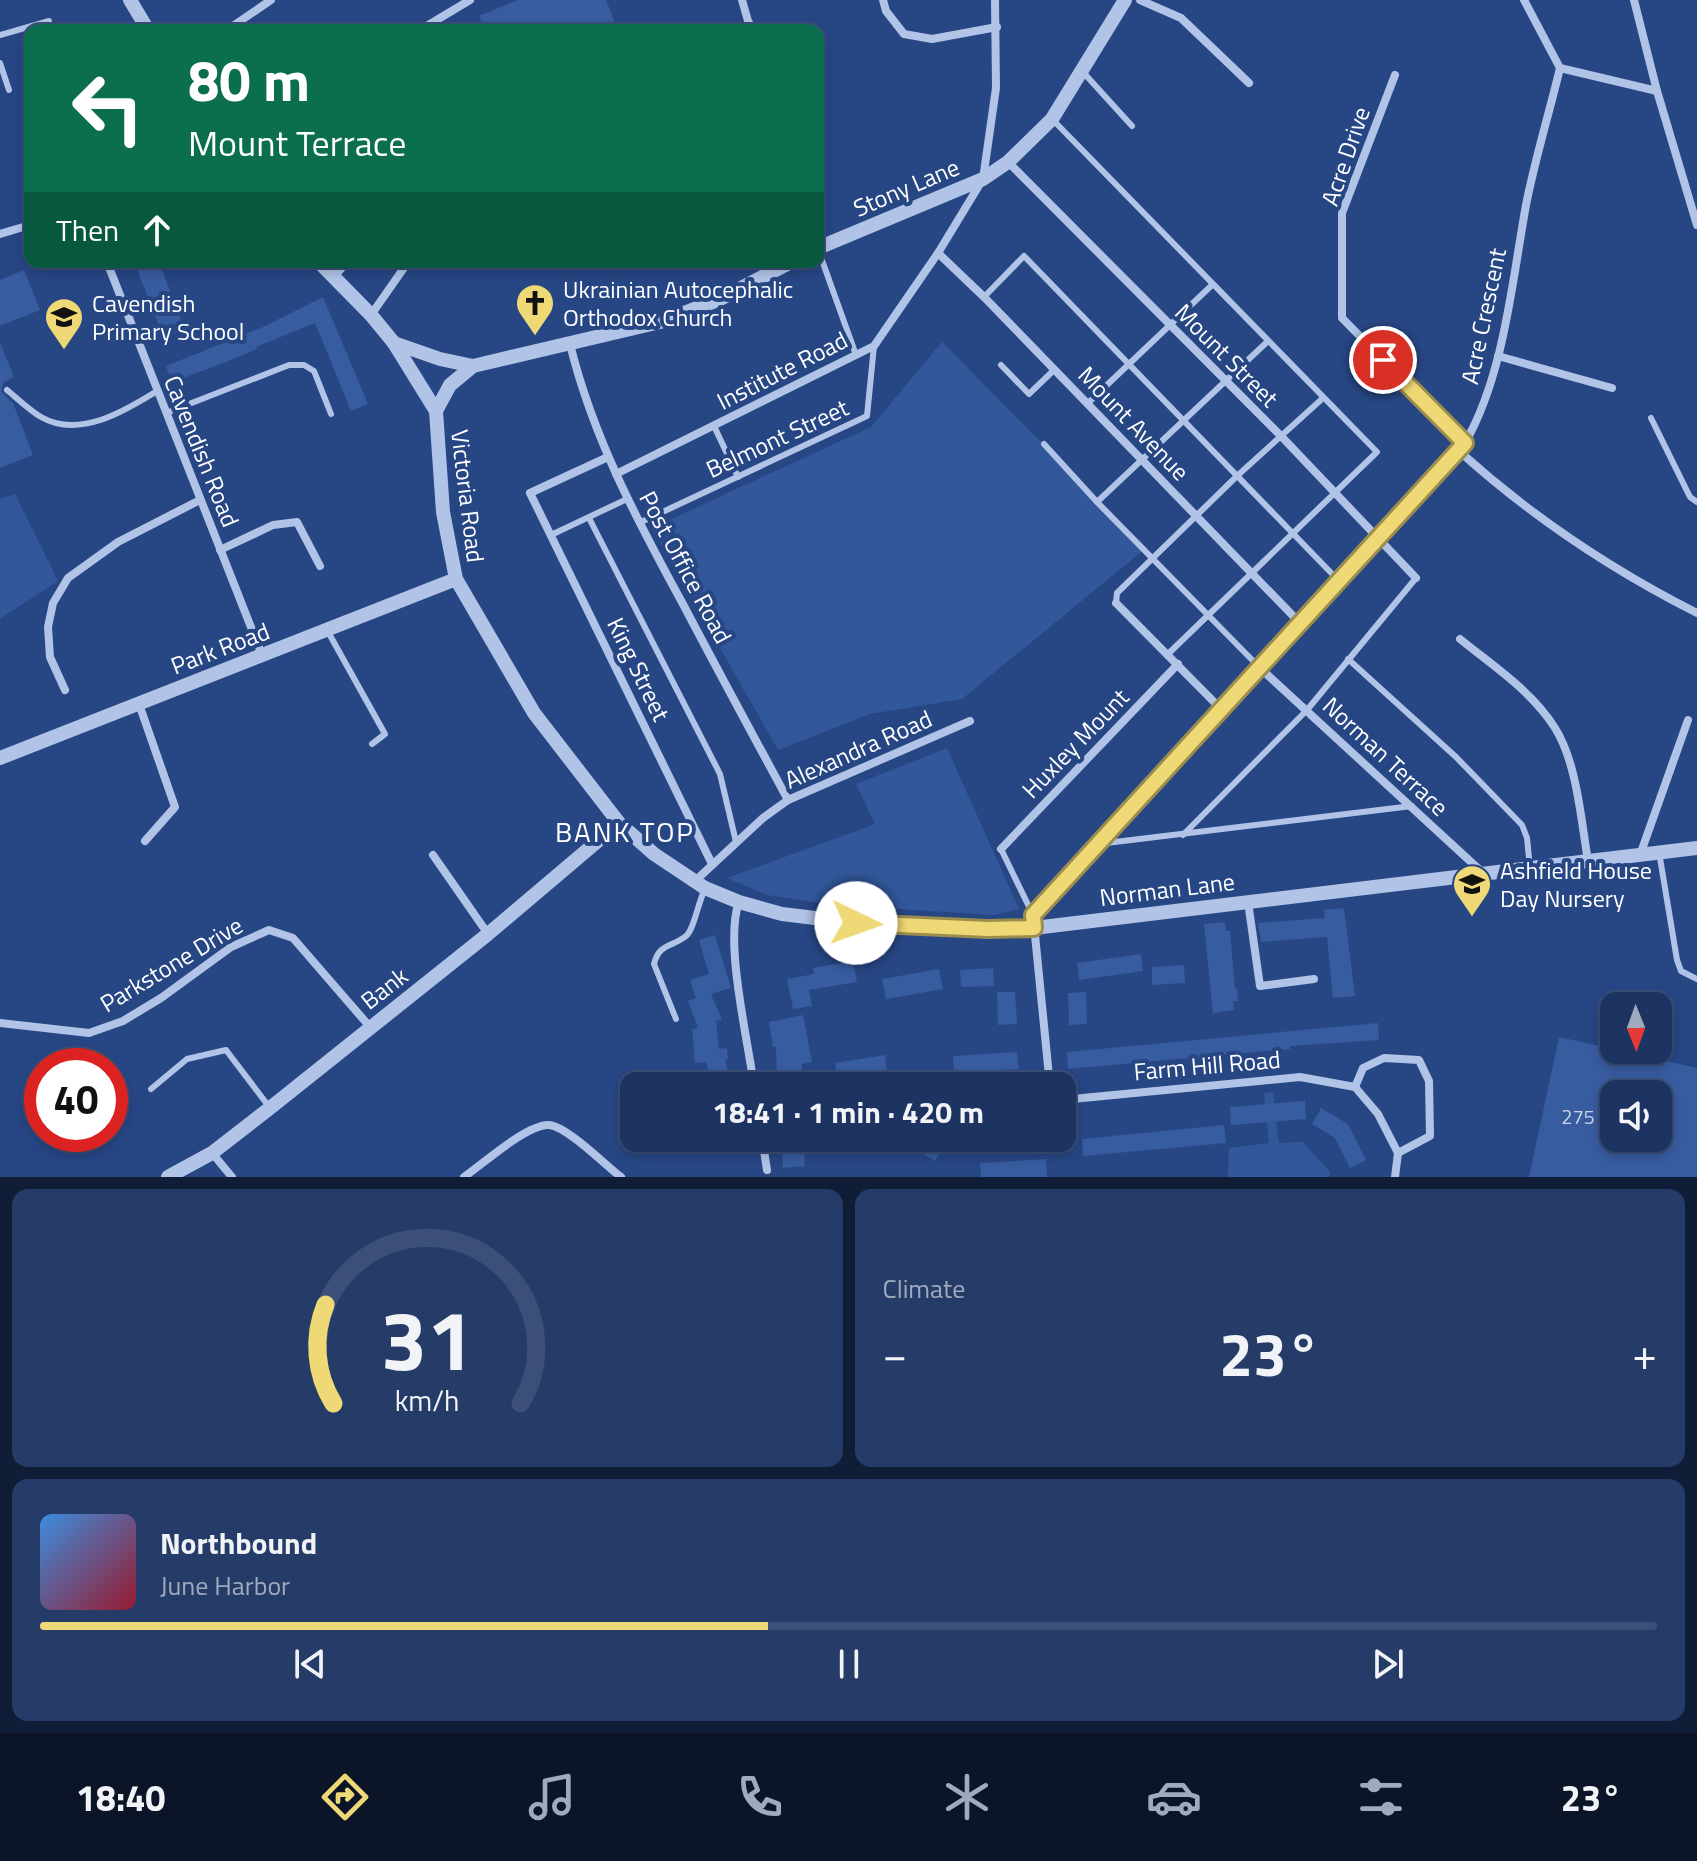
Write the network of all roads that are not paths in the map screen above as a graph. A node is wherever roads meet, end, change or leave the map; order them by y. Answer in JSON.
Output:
{"nodes":[{"id":1,"x":130,"y":0,"type":"edge"},
{"id":2,"x":271,"y":0,"type":"edge"},
{"id":3,"x":470,"y":0,"type":"edge"},
{"id":4,"x":742,"y":0,"type":"edge"},
{"id":5,"x":883,"y":0,"type":"edge"},
{"id":6,"x":995,"y":0,"type":"edge"},
{"id":7,"x":1125,"y":0,"type":"edge"},
{"id":8,"x":1140,"y":0,"type":"edge"},
{"id":9,"x":1524,"y":0,"type":"edge"},
{"id":10,"x":1634,"y":0,"type":"edge"},
{"id":11,"x":49,"y":21,"type":"dead end"},
{"id":12,"x":38,"y":24,"type":"edge"},
{"id":13,"x":144,"y":24,"type":"edge"},
{"id":14,"x":236,"y":24,"type":"edge"},
{"id":15,"x":430,"y":24,"type":"edge"},
{"id":16,"x":750,"y":24,"type":"edge"},
{"id":17,"x":997,"y":27,"type":"junction"},
{"id":18,"x":24,"y":28,"type":"edge"},
{"id":19,"x":0,"y":35,"type":"edge"},
{"id":20,"x":0,"y":63,"type":"edge"},
{"id":21,"x":1560,"y":68,"type":"junction"},
{"id":22,"x":1082,"y":71,"type":"junction"},
{"id":23,"x":1395,"y":75,"type":"dead end"},
{"id":24,"x":1249,"y":83,"type":"dead end"},
{"id":25,"x":9,"y":90,"type":"dead end"},
{"id":26,"x":1657,"y":91,"type":"junction"},
{"id":27,"x":1052,"y":119,"type":"junction"},
{"id":28,"x":1132,"y":126,"type":"dead end"},
{"id":29,"x":1008,"y":162,"type":"junction"},
{"id":30,"x":983,"y":179,"type":"junction"},
{"id":31,"x":1697,"y":225,"type":"edge"},
{"id":32,"x":24,"y":227,"type":"edge"},
{"id":33,"x":0,"y":234,"type":"edge"},
{"id":34,"x":824,"y":245,"type":"edge"},
{"id":35,"x":938,"y":253,"type":"junction"},
{"id":36,"x":824,"y":265,"type":"edge"},
{"id":37,"x":109,"y":268,"type":"edge"},
{"id":38,"x":324,"y":268,"type":"edge"},
{"id":39,"x":342,"y":268,"type":"edge"},
{"id":40,"x":404,"y":268,"type":"edge"},
{"id":41,"x":779,"y":268,"type":"edge"},
{"id":42,"x":333,"y":278,"type":"junction"},
{"id":43,"x":1212,"y":285,"type":"junction"},
{"id":44,"x":984,"y":297,"type":"junction"},
{"id":45,"x":371,"y":315,"type":"junction"},
{"id":46,"x":1169,"y":325,"type":"junction"},
{"id":47,"x":1267,"y":342,"type":"junction"},
{"id":48,"x":394,"y":343,"type":"junction"},
{"id":49,"x":570,"y":344,"type":"junction"},
{"id":50,"x":874,"y":346,"type":"junction"},
{"id":51,"x":856,"y":355,"type":"junction"},
{"id":52,"x":1498,"y":356,"type":"junction"},
{"id":53,"x":1128,"y":364,"type":"junction"},
{"id":54,"x":1001,"y":365,"type":"dead end"},
{"id":55,"x":473,"y":366,"type":"junction"},
{"id":56,"x":1054,"y":370,"type":"junction"},
{"id":57,"x":1224,"y":381,"type":"junction"},
{"id":58,"x":1612,"y":388,"type":"dead end"},
{"id":59,"x":7,"y":390,"type":"dead end"},
{"id":60,"x":157,"y":391,"type":"junction"},
{"id":61,"x":1323,"y":398,"type":"junction"},
{"id":62,"x":1087,"y":404,"type":"junction"},
{"id":63,"x":436,"y":411,"type":"junction"},
{"id":64,"x":166,"y":413,"type":"junction"},
{"id":65,"x":331,"y":414,"type":"dead end"},
{"id":66,"x":1651,"y":418,"type":"dead end"},
{"id":67,"x":1183,"y":420,"type":"junction"},
{"id":68,"x":714,"y":426,"type":"junction"},
{"id":69,"x":1281,"y":436,"type":"junction"},
{"id":70,"x":1044,"y":444,"type":"dead end"},
{"id":71,"x":1462,"y":447,"type":"junction"},
{"id":72,"x":608,"y":457,"type":"junction"},
{"id":73,"x":1141,"y":458,"type":"junction"},
{"id":74,"x":616,"y":474,"type":"junction"},
{"id":75,"x":1237,"y":476,"type":"junction"},
{"id":76,"x":738,"y":477,"type":"junction"},
{"id":77,"x":1334,"y":493,"type":"junction"},
{"id":78,"x":627,"y":499,"type":"junction"},
{"id":79,"x":200,"y":500,"type":"junction"},
{"id":80,"x":1097,"y":502,"type":"junction"},
{"id":81,"x":1697,"y":502,"type":"edge"},
{"id":82,"x":1196,"y":516,"type":"junction"},
{"id":83,"x":589,"y":518,"type":"junction"},
{"id":84,"x":639,"y":523,"type":"junction"},
{"id":85,"x":1292,"y":533,"type":"junction"},
{"id":86,"x":551,"y":535,"type":"junction"},
{"id":87,"x":1378,"y":539,"type":"junction"},
{"id":88,"x":220,"y":550,"type":"junction"},
{"id":89,"x":1152,"y":558,"type":"junction"},
{"id":90,"x":320,"y":566,"type":"dead end"},
{"id":91,"x":1252,"y":574,"type":"junction"},
{"id":92,"x":1416,"y":578,"type":"joint"},
{"id":93,"x":456,"y":579,"type":"junction"},
{"id":94,"x":1339,"y":581,"type":"junction"},
{"id":95,"x":1116,"y":603,"type":"joint"},
{"id":96,"x":1697,"y":613,"type":"edge"},
{"id":97,"x":1208,"y":615,"type":"junction"},
{"id":98,"x":1299,"y":622,"type":"junction"},
{"id":99,"x":327,"y":630,"type":"junction"},
{"id":100,"x":1460,"y":639,"type":"dead end"},
{"id":101,"x":1168,"y":654,"type":"junction"},
{"id":102,"x":262,"y":655,"type":"junction"},
{"id":103,"x":1348,"y":659,"type":"junction"},
{"id":104,"x":1178,"y":664,"type":"junction"},
{"id":105,"x":1260,"y":668,"type":"junction"},
{"id":106,"x":65,"y":690,"type":"dead end"},
{"id":107,"x":139,"y":704,"type":"junction"},
{"id":108,"x":1221,"y":709,"type":"junction"},
{"id":109,"x":1307,"y":710,"type":"junction"},
{"id":110,"x":1688,"y":720,"type":"dead end"},
{"id":111,"x":970,"y":721,"type":"dead end"},
{"id":112,"x":372,"y":744,"type":"dead end"},
{"id":113,"x":0,"y":758,"type":"edge"},
{"id":114,"x":788,"y":800,"type":"junction"},
{"id":115,"x":1412,"y":806,"type":"junction"},
{"id":116,"x":619,"y":823,"type":"junction"},
{"id":117,"x":1183,"y":835,"type":"junction"},
{"id":118,"x":145,"y":841,"type":"dead end"},
{"id":119,"x":736,"y":842,"type":"junction"},
{"id":120,"x":1095,"y":844,"type":"junction"},
{"id":121,"x":1697,"y":848,"type":"edge"},
{"id":122,"x":1001,"y":849,"type":"joint"},
{"id":123,"x":1659,"y":852,"type":"junction"},
{"id":124,"x":433,"y":855,"type":"dead end"},
{"id":125,"x":1640,"y":855,"type":"junction"},
{"id":126,"x":1588,"y":861,"type":"junction"},
{"id":127,"x":712,"y":864,"type":"junction"},
{"id":128,"x":1530,"y":868,"type":"junction"},
{"id":129,"x":1484,"y":874,"type":"junction"},
{"id":130,"x":700,"y":884,"type":"junction"},
{"id":131,"x":1248,"y":901,"type":"junction"},
{"id":132,"x":739,"y":902,"type":"junction"},
{"id":133,"x":1034,"y":921,"type":"junction"},
{"id":134,"x":488,"y":934,"type":"junction"},
{"id":135,"x":1314,"y":979,"type":"dead end"},
{"id":136,"x":1697,"y":979,"type":"edge"},
{"id":137,"x":676,"y":1019,"type":"dead end"},
{"id":138,"x":0,"y":1023,"type":"edge"},
{"id":139,"x":370,"y":1027,"type":"junction"},
{"id":140,"x":752,"y":1072,"type":"edge"},
{"id":141,"x":1049,"y":1072,"type":"edge"},
{"id":142,"x":1355,"y":1087,"type":"junction"},
{"id":143,"x":151,"y":1089,"type":"dead end"},
{"id":144,"x":1076,"y":1099,"type":"edge"},
{"id":145,"x":270,"y":1108,"type":"junction"},
{"id":146,"x":764,"y":1152,"type":"edge"},
{"id":147,"x":212,"y":1153,"type":"junction"},
{"id":148,"x":1398,"y":1153,"type":"junction"},
{"id":149,"x":767,"y":1170,"type":"dead end"},
{"id":150,"x":168,"y":1177,"type":"edge"},
{"id":151,"x":232,"y":1177,"type":"edge"},
{"id":152,"x":464,"y":1177,"type":"edge"},
{"id":153,"x":621,"y":1177,"type":"edge"},
{"id":154,"x":1395,"y":1177,"type":"edge"}],
"edges":[{"from":1,"to":13,"type":"street"},
{"from":2,"to":14,"type":"street"},
{"from":3,"to":15,"type":"street"},
{"from":4,"to":16,"type":"street"},
{"from":5,"to":17,"type":"street"},
{"from":6,"to":17,"type":"street"},
{"from":7,"to":22,"type":"street","name":"Stony Lane"},
{"from":8,"to":24,"type":"street"},
{"from":9,"to":21,"type":"street"},
{"from":10,"to":26,"type":"street"},
{"from":11,"to":12,"type":"lane"},
{"from":17,"to":30,"type":"street"},
{"from":18,"to":19,"type":"lane"},
{"from":20,"to":25,"type":"lane"},
{"from":21,"to":26,"type":"street"},
{"from":21,"to":52,"type":"street","name":"Acre Crescent"},
{"from":22,"to":27,"type":"street","name":"Stony Lane"},
{"from":22,"to":28,"type":"lane"},
{"from":23,"to":71,"type":"street","name":"Acre Drive"},
{"from":26,"to":31,"type":"street"},
{"from":27,"to":29,"type":"street","name":"Stony Lane"},
{"from":27,"to":43,"type":"lane"},
{"from":29,"to":30,"type":"street","name":"Stony Lane"},
{"from":29,"to":46,"type":"street","name":"Mount Street"},
{"from":30,"to":34,"type":"street","name":"Stony Lane"},
{"from":30,"to":35,"type":"street","name":"Institute Road"},
{"from":32,"to":33,"type":"street"},
{"from":35,"to":44,"type":"street","name":"Mount Avenue"},
{"from":35,"to":50,"type":"street","name":"Institute Road"},
{"from":36,"to":51,"type":"lane"},
{"from":37,"to":60,"type":"street","name":"Cavendish Road"},
{"from":38,"to":42,"type":"street","name":"Victoria Road"},
{"from":39,"to":42,"type":"street"},
{"from":40,"to":45,"type":"street"},
{"from":41,"to":49,"type":"street"},
{"from":42,"to":45,"type":"street","name":"Victoria Road"},
{"from":43,"to":46,"type":"lane"},
{"from":43,"to":47,"type":"lane"},
{"from":44,"to":53,"type":"lane"},
{"from":44,"to":56,"type":"street","name":"Mount Avenue"},
{"from":45,"to":48,"type":"street","name":"Victoria Road"},
{"from":46,"to":53,"type":"lane"},
{"from":46,"to":57,"type":"street","name":"Mount Street"},
{"from":47,"to":57,"type":"lane"},
{"from":47,"to":61,"type":"lane"},
{"from":48,"to":55,"type":"street"},
{"from":48,"to":63,"type":"street","name":"Victoria Road"},
{"from":49,"to":55,"type":"street"},
{"from":49,"to":72,"type":"street","name":"Post Office Road"},
{"from":50,"to":51,"type":"street","name":"Institute Road"},
{"from":50,"to":76,"type":"lane","name":"Belmont Street"},
{"from":51,"to":68,"type":"street","name":"Institute Road"},
{"from":52,"to":58,"type":"street"},
{"from":52,"to":71,"type":"street","name":"Acre Crescent"},
{"from":53,"to":62,"type":"lane"},
{"from":53,"to":67,"type":"lane"},
{"from":54,"to":56,"type":"lane"},
{"from":55,"to":63,"type":"street"},
{"from":56,"to":62,"type":"street","name":"Mount Avenue"},
{"from":57,"to":67,"type":"lane"},
{"from":57,"to":69,"type":"street","name":"Mount Street"},
{"from":59,"to":60,"type":"lane"},
{"from":60,"to":64,"type":"street","name":"Cavendish Road"},
{"from":61,"to":69,"type":"lane"},
{"from":61,"to":77,"type":"lane"},
{"from":62,"to":73,"type":"street","name":"Mount Avenue"},
{"from":63,"to":93,"type":"street","name":"Victoria Road"},
{"from":64,"to":65,"type":"lane"},
{"from":64,"to":79,"type":"street","name":"Cavendish Road"},
{"from":66,"to":81,"type":"lane"},
{"from":67,"to":73,"type":"lane"},
{"from":67,"to":75,"type":"lane"},
{"from":68,"to":74,"type":"street","name":"Institute Road"},
{"from":68,"to":76,"type":"lane"},
{"from":69,"to":75,"type":"lane"},
{"from":69,"to":77,"type":"street","name":"Mount Street"},
{"from":70,"to":80,"type":"lane"},
{"from":71,"to":87,"type":"street","name":"Acre Crescent"},
{"from":71,"to":96,"type":"street","name":"Acre Drive"},
{"from":72,"to":74,"type":"street","name":"Post Office Road"},
{"from":72,"to":86,"type":"street","name":"King Street"},
{"from":73,"to":80,"type":"lane"},
{"from":73,"to":82,"type":"street","name":"Mount Avenue"},
{"from":74,"to":78,"type":"street","name":"Post Office Road"},
{"from":75,"to":82,"type":"lane"},
{"from":75,"to":85,"type":"lane"},
{"from":76,"to":84,"type":"lane","name":"Belmont Street"},
{"from":77,"to":85,"type":"lane"},
{"from":77,"to":87,"type":"street","name":"Mount Street"},
{"from":78,"to":83,"type":"lane"},
{"from":78,"to":84,"type":"street","name":"Post Office Road"},
{"from":79,"to":88,"type":"street","name":"Cavendish Road"},
{"from":79,"to":106,"type":"street"},
{"from":80,"to":89,"type":"lane"},
{"from":82,"to":89,"type":"lane"},
{"from":82,"to":91,"type":"street","name":"Mount Avenue"},
{"from":83,"to":86,"type":"lane"},
{"from":83,"to":119,"type":"lane"},
{"from":84,"to":114,"type":"street","name":"Post Office Road"},
{"from":85,"to":91,"type":"lane"},
{"from":85,"to":94,"type":"lane"},
{"from":86,"to":127,"type":"street","name":"King Street"},
{"from":87,"to":92,"type":"street","name":"Mount Street"},
{"from":87,"to":94,"type":"street","name":"Acre Crescent"},
{"from":88,"to":90,"type":"street"},
{"from":88,"to":102,"type":"street","name":"Cavendish Road"},
{"from":89,"to":95,"type":"lane"},
{"from":89,"to":97,"type":"lane"},
{"from":91,"to":97,"type":"lane"},
{"from":91,"to":98,"type":"street","name":"Mount Avenue"},
{"from":92,"to":103,"type":"lane"},
{"from":93,"to":99,"type":"street","name":"Park Road"},
{"from":93,"to":116,"type":"street","name":"Victoria Road"},
{"from":94,"to":98,"type":"street","name":"Acre Crescent"},
{"from":95,"to":101,"type":"street"},
{"from":97,"to":101,"type":"lane"},
{"from":97,"to":105,"type":"lane"},
{"from":98,"to":105,"type":"street","name":"Acre Crescent"},
{"from":99,"to":102,"type":"street","name":"Park Road"},
{"from":99,"to":112,"type":"lane"},
{"from":100,"to":126,"type":"street"},
{"from":101,"to":104,"type":"street"},
{"from":102,"to":107,"type":"street","name":"Park Road"},
{"from":103,"to":109,"type":"lane"},
{"from":103,"to":128,"type":"lane"},
{"from":104,"to":108,"type":"street"},
{"from":104,"to":122,"type":"street","name":"Huxley Mount"},
{"from":105,"to":108,"type":"street","name":"Acre Crescent"},
{"from":105,"to":109,"type":"street","name":"Norman Terrace"},
{"from":107,"to":113,"type":"street","name":"Park Road"},
{"from":107,"to":118,"type":"street"},
{"from":108,"to":120,"type":"street","name":"Acre Crescent"},
{"from":109,"to":115,"type":"street","name":"Norman Terrace"},
{"from":109,"to":117,"type":"lane"},
{"from":110,"to":125,"type":"street"},
{"from":111,"to":114,"type":"street","name":"Alexandra Road"},
{"from":114,"to":119,"type":"street","name":"Alexandra Road"},
{"from":115,"to":117,"type":"lane"},
{"from":115,"to":129,"type":"street","name":"Norman Terrace"},
{"from":116,"to":130,"type":"street","name":"Norman Lane"},
{"from":116,"to":134,"type":"street","name":"Bank"},
{"from":117,"to":120,"type":"lane"},
{"from":119,"to":127,"type":"street","name":"Alexandra Road"},
{"from":120,"to":133,"type":"street","name":"Acre Crescent"},
{"from":121,"to":123,"type":"street","name":"Norman Lane"},
{"from":122,"to":133,"type":"lane"},
{"from":123,"to":125,"type":"street","name":"Norman Lane"},
{"from":123,"to":136,"type":"lane"},
{"from":124,"to":134,"type":"street"},
{"from":125,"to":126,"type":"street","name":"Norman Lane"},
{"from":126,"to":128,"type":"street","name":"Norman Lane"},
{"from":127,"to":130,"type":"street","name":"Alexandra Road"},
{"from":128,"to":129,"type":"street","name":"Norman Lane"},
{"from":129,"to":131,"type":"street","name":"Norman Lane"},
{"from":130,"to":132,"type":"street","name":"Norman Lane"},
{"from":130,"to":137,"type":"lane"},
{"from":131,"to":133,"type":"street","name":"Norman Lane"},
{"from":131,"to":135,"type":"street"},
{"from":132,"to":133,"type":"street","name":"Norman Lane"},
{"from":132,"to":140,"type":"street"},
{"from":133,"to":141,"type":"street"},
{"from":134,"to":139,"type":"street","name":"Bank"},
{"from":138,"to":139,"type":"street","name":"Parkstone Drive"},
{"from":139,"to":145,"type":"street","name":"Bank"},
{"from":142,"to":144,"type":"street","name":"Farm Hill Road"},
{"from":142,"to":148,"type":"street"},
{"from":142,"to":148,"type":"street"},
{"from":143,"to":145,"type":"lane"},
{"from":145,"to":147,"type":"street","name":"Bank"},
{"from":146,"to":149,"type":"street"},
{"from":147,"to":150,"type":"street","name":"Bank"},
{"from":147,"to":151,"type":"street"},
{"from":148,"to":154,"type":"street"},
{"from":152,"to":153,"type":"street"}]}
